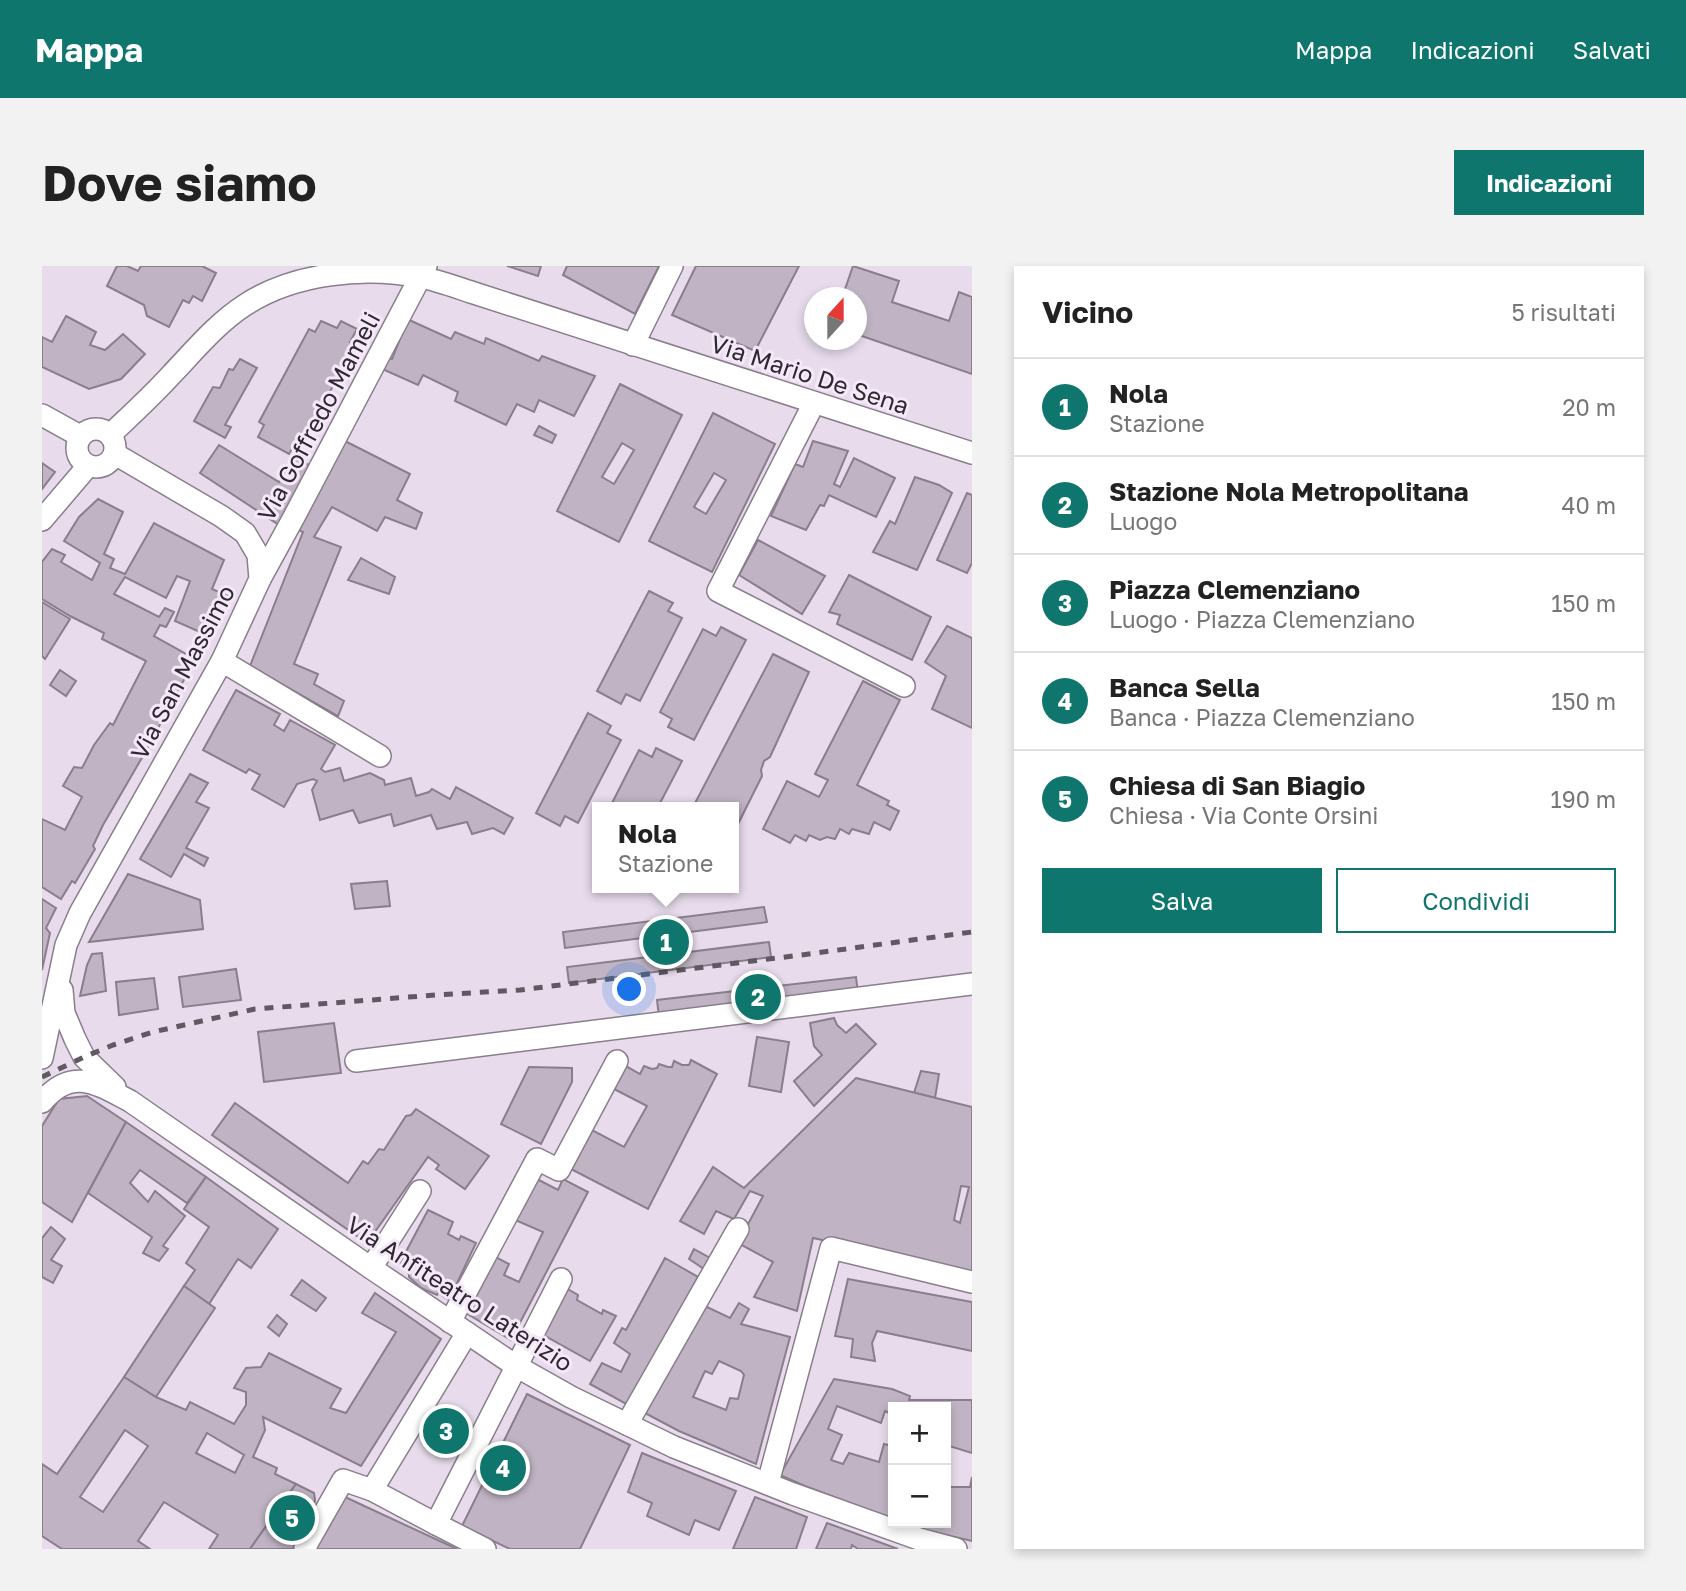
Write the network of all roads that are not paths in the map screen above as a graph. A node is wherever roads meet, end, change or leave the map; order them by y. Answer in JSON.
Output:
{"nodes":[{"id":1,"x":672,"y":266,"type":"edge"},
{"id":2,"x":423,"y":271,"type":"edge"},
{"id":3,"x":633,"y":345,"type":"junction"},
{"id":4,"x":814,"y":403,"type":"junction"},
{"id":5,"x":42,"y":415,"type":"edge"},
{"id":6,"x":80,"y":436,"type":"junction"},
{"id":7,"x":112,"y":444,"type":"junction"},
{"id":8,"x":972,"y":453,"type":"edge"},
{"id":9,"x":88,"y":466,"type":"junction"},
{"id":10,"x":42,"y":520,"type":"edge"},
{"id":11,"x":260,"y":579,"type":"junction"},
{"id":12,"x":222,"y":661,"type":"junction"},
{"id":13,"x":904,"y":686,"type":"dead end"},
{"id":14,"x":380,"y":756,"type":"dead end"},
{"id":15,"x":61,"y":970,"type":"junction"},
{"id":16,"x":972,"y":984,"type":"edge"},
{"id":17,"x":42,"y":1058,"type":"edge"},
{"id":18,"x":617,"y":1060,"type":"dead end"},
{"id":19,"x":356,"y":1061,"type":"dead end"},
{"id":20,"x":130,"y":1101,"type":"junction"},
{"id":21,"x":42,"y":1102,"type":"edge"},
{"id":22,"x":420,"y":1191,"type":"dead end"},
{"id":23,"x":738,"y":1229,"type":"dead end"},
{"id":24,"x":371,"y":1268,"type":"junction"},
{"id":25,"x":561,"y":1279,"type":"dead end"},
{"id":26,"x":972,"y":1282,"type":"edge"},
{"id":27,"x":458,"y":1327,"type":"junction"},
{"id":28,"x":516,"y":1366,"type":"junction"},
{"id":29,"x":627,"y":1424,"type":"junction"},
{"id":30,"x":768,"y":1483,"type":"junction"},
{"id":31,"x":372,"y":1490,"type":"junction"},
{"id":32,"x":436,"y":1524,"type":"junction"},
{"id":33,"x":305,"y":1548,"type":"edge"},
{"id":34,"x":485,"y":1549,"type":"edge"},
{"id":35,"x":956,"y":1549,"type":"edge"}],
"edges":[{"from":1,"to":3,"type":"street"},
{"from":2,"to":3,"type":"street","name":"Via Mario De Sena"},
{"from":2,"to":7,"type":"street","name":"Via Mario De Sena"},
{"from":2,"to":11,"type":"street","name":"Via Goffredo Mameli"},
{"from":3,"to":4,"type":"street","name":"Via Mario De Sena"},
{"from":4,"to":8,"type":"street","name":"Via Mario De Sena"},
{"from":4,"to":13,"type":"street"},
{"from":5,"to":6,"type":"street"},
{"from":6,"to":7,"type":"street"},
{"from":6,"to":9,"type":"street"},
{"from":7,"to":9,"type":"street"},
{"from":7,"to":11,"type":"street","name":"Via San Massimo"},
{"from":9,"to":10,"type":"street"},
{"from":11,"to":12,"type":"street","name":"Via San Massimo"},
{"from":12,"to":14,"type":"street"},
{"from":12,"to":15,"type":"street","name":"Via San Massimo"},
{"from":15,"to":17,"type":"street","name":"Via San Massimo"},
{"from":15,"to":20,"type":"street"},
{"from":16,"to":19,"type":"street"},
{"from":18,"to":27,"type":"street"},
{"from":20,"to":21,"type":"street","name":"Via Anfiteatro Laterizio"},
{"from":20,"to":24,"type":"street","name":"Via Anfiteatro Laterizio"},
{"from":22,"to":24,"type":"street"},
{"from":23,"to":29,"type":"street"},
{"from":24,"to":27,"type":"street","name":"Via Anfiteatro Laterizio"},
{"from":25,"to":28,"type":"street"},
{"from":26,"to":30,"type":"street"},
{"from":27,"to":28,"type":"street","name":"Via Anfiteatro Laterizio"},
{"from":27,"to":31,"type":"street"},
{"from":28,"to":29,"type":"street","name":"Via Anfiteatro Laterizio"},
{"from":28,"to":32,"type":"street"},
{"from":29,"to":30,"type":"street","name":"Via Anfiteatro Laterizio"},
{"from":30,"to":35,"type":"street","name":"Via Anfiteatro Laterizio"},
{"from":31,"to":32,"type":"street"},
{"from":31,"to":33,"type":"street"},
{"from":32,"to":34,"type":"street"}]}
